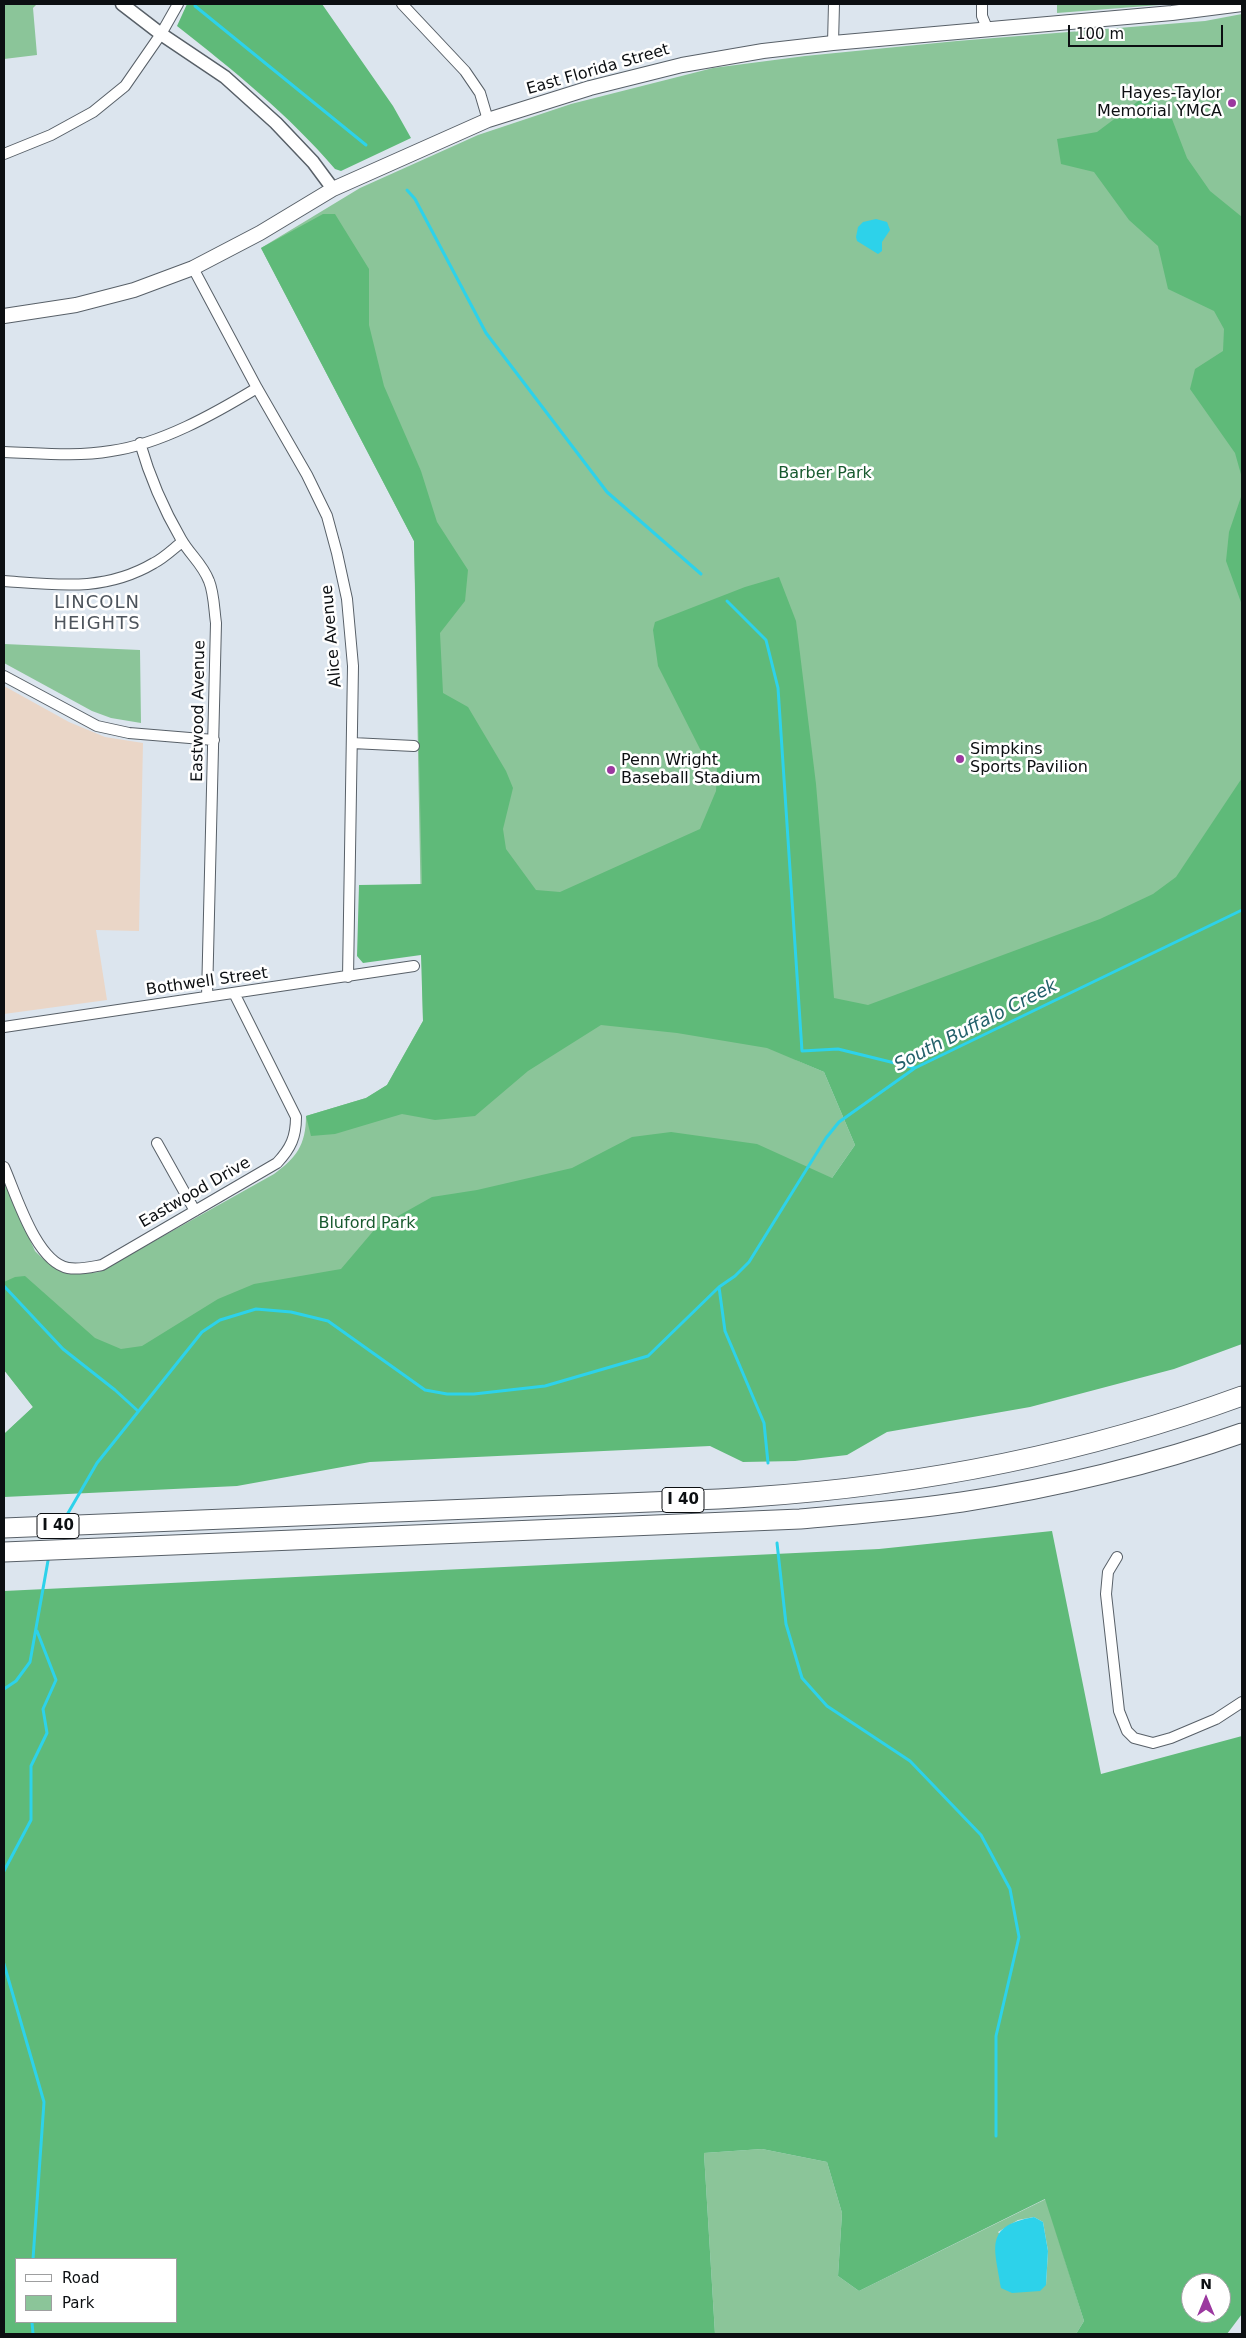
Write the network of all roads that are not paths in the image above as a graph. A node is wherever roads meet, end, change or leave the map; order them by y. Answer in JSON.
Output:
{"nodes":[{"id":1,"x":122,"y":4,"type":"edge"},
{"id":2,"x":178,"y":4,"type":"edge"},
{"id":3,"x":402,"y":4,"type":"edge"},
{"id":4,"x":834,"y":4,"type":"edge"},
{"id":5,"x":982,"y":4,"type":"edge"},
{"id":6,"x":1242,"y":4,"type":"edge"},
{"id":7,"x":986,"y":28,"type":"junction"},
{"id":8,"x":161,"y":34,"type":"junction"},
{"id":9,"x":833,"y":43,"type":"junction"},
{"id":10,"x":488,"y":120,"type":"junction"},
{"id":11,"x":4,"y":154,"type":"edge"},
{"id":12,"x":333,"y":189,"type":"junction"},
{"id":13,"x":193,"y":268,"type":"junction"},
{"id":14,"x":4,"y":316,"type":"edge"},
{"id":15,"x":257,"y":388,"type":"junction"},
{"id":16,"x":140,"y":444,"type":"junction"},
{"id":17,"x":4,"y":452,"type":"edge"},
{"id":18,"x":182,"y":542,"type":"junction"},
{"id":19,"x":4,"y":581,"type":"edge"},
{"id":20,"x":4,"y":676,"type":"edge"},
{"id":21,"x":214,"y":740,"type":"junction"},
{"id":22,"x":352,"y":742,"type":"junction"},
{"id":23,"x":414,"y":746,"type":"dead end"},
{"id":24,"x":414,"y":966,"type":"dead end"},
{"id":25,"x":348,"y":977,"type":"junction"},
{"id":26,"x":234,"y":994,"type":"junction"},
{"id":27,"x":208,"y":997,"type":"junction"},
{"id":28,"x":4,"y":1027,"type":"edge"},
{"id":29,"x":157,"y":1143,"type":"dead end"},
{"id":30,"x":4,"y":1167,"type":"edge"},
{"id":31,"x":195,"y":1211,"type":"junction"},
{"id":32,"x":1242,"y":1396,"type":"edge"},
{"id":33,"x":1242,"y":1433,"type":"edge"},
{"id":34,"x":4,"y":1528,"type":"edge"},
{"id":35,"x":4,"y":1552,"type":"edge"},
{"id":36,"x":1116,"y":1557,"type":"dead end"},
{"id":37,"x":1242,"y":1702,"type":"edge"}],
"edges":[{"from":1,"to":8,"type":"street"},
{"from":2,"to":8,"type":"street"},
{"from":3,"to":10,"type":"street"},
{"from":4,"to":9,"type":"street"},
{"from":5,"to":7,"type":"street"},
{"from":6,"to":7,"type":"main road","name":"East Florida Street"},
{"from":7,"to":9,"type":"main road","name":"East Florida Street"},
{"from":8,"to":11,"type":"street"},
{"from":8,"to":12,"type":"street"},
{"from":9,"to":10,"type":"main road","name":"East Florida Street"},
{"from":10,"to":12,"type":"main road","name":"East Florida Street"},
{"from":12,"to":13,"type":"main road","name":"East Florida Street"},
{"from":13,"to":14,"type":"main road","name":"East Florida Street"},
{"from":13,"to":15,"type":"street","name":"Alice Avenue"},
{"from":15,"to":16,"type":"street"},
{"from":15,"to":22,"type":"street","name":"Alice Avenue"},
{"from":16,"to":17,"type":"street"},
{"from":16,"to":18,"type":"street","name":"Eastwood Avenue"},
{"from":18,"to":19,"type":"street"},
{"from":18,"to":21,"type":"street","name":"Eastwood Avenue"},
{"from":20,"to":21,"type":"street"},
{"from":21,"to":27,"type":"street","name":"Eastwood Avenue"},
{"from":22,"to":23,"type":"street"},
{"from":22,"to":25,"type":"street","name":"Alice Avenue"},
{"from":24,"to":25,"type":"street","name":"Bothwell Street"},
{"from":25,"to":26,"type":"street","name":"Bothwell Street"},
{"from":26,"to":27,"type":"street","name":"Bothwell Street"},
{"from":26,"to":31,"type":"street","name":"Eastwood Drive"},
{"from":27,"to":28,"type":"street","name":"Bothwell Street"},
{"from":29,"to":31,"type":"street"},
{"from":30,"to":31,"type":"street","name":"Eastwood Drive"},
{"from":32,"to":34,"type":"highway","number":"I 40"},
{"from":33,"to":35,"type":"highway","number":"I 40"},
{"from":36,"to":37,"type":"street"}]}
